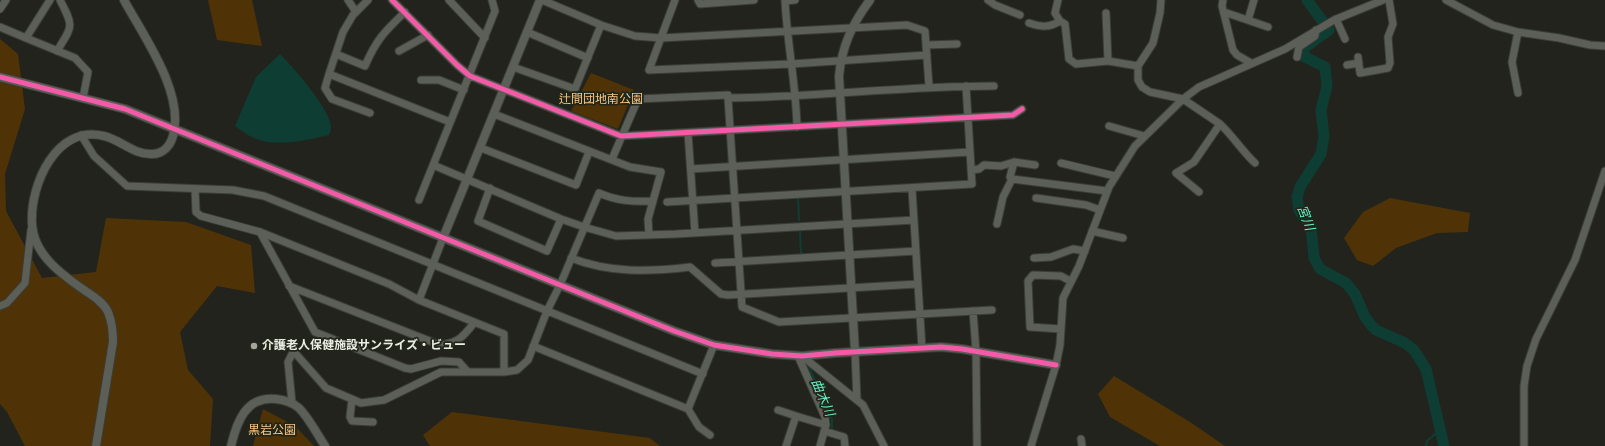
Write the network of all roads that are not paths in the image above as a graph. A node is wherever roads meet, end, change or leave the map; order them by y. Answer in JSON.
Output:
{"nodes":[{"id":1,"x":6,"y":0,"type":"edge"},
{"id":2,"x":50,"y":0,"type":"edge"},
{"id":3,"x":60,"y":0,"type":"edge"},
{"id":4,"x":124,"y":0,"type":"edge"},
{"id":5,"x":348,"y":0,"type":"edge"},
{"id":6,"x":368,"y":0,"type":"edge"},
{"id":7,"x":392,"y":0,"type":"edge"},
{"id":8,"x":449,"y":0,"type":"edge"},
{"id":9,"x":492,"y":0,"type":"edge"},
{"id":10,"x":541,"y":0,"type":"edge"},
{"id":11,"x":675,"y":0,"type":"edge"},
{"id":12,"x":698,"y":0,"type":"edge"},
{"id":13,"x":754,"y":0,"type":"edge"},
{"id":14,"x":785,"y":0,"type":"edge"},
{"id":15,"x":795,"y":0,"type":"edge"},
{"id":16,"x":870,"y":0,"type":"edge"},
{"id":17,"x":988,"y":0,"type":"edge"},
{"id":18,"x":1058,"y":0,"type":"edge"},
{"id":19,"x":1161,"y":0,"type":"edge"},
{"id":20,"x":1222,"y":0,"type":"edge"},
{"id":21,"x":1254,"y":0,"type":"edge"},
{"id":22,"x":1383,"y":0,"type":"edge"},
{"id":23,"x":1390,"y":0,"type":"edge"},
{"id":24,"x":1446,"y":0,"type":"edge"},
{"id":25,"x":0,"y":9,"type":"edge"},
{"id":26,"x":356,"y":12,"type":"junction"},
{"id":27,"x":405,"y":12,"type":"junction"},
{"id":28,"x":1224,"y":12,"type":"junction"},
{"id":29,"x":1106,"y":13,"type":"dead end"},
{"id":30,"x":1020,"y":15,"type":"dead end"},
{"id":31,"x":1335,"y":19,"type":"junction"},
{"id":32,"x":1248,"y":20,"type":"junction"},
{"id":33,"x":1060,"y":21,"type":"junction"},
{"id":34,"x":1029,"y":23,"type":"dead end"},
{"id":35,"x":601,"y":25,"type":"junction"},
{"id":36,"x":0,"y":27,"type":"edge"},
{"id":37,"x":1268,"y":27,"type":"dead end"},
{"id":38,"x":851,"y":28,"type":"junction"},
{"id":39,"x":1318,"y":29,"type":"junction"},
{"id":40,"x":787,"y":31,"type":"junction"},
{"id":41,"x":527,"y":32,"type":"junction"},
{"id":42,"x":1518,"y":32,"type":"junction"},
{"id":43,"x":428,"y":35,"type":"junction"},
{"id":44,"x":26,"y":38,"type":"junction"},
{"id":45,"x":485,"y":38,"type":"junction"},
{"id":46,"x":661,"y":38,"type":"junction"},
{"id":47,"x":1345,"y":39,"type":"dead end"},
{"id":48,"x":957,"y":44,"type":"dead end"},
{"id":49,"x":926,"y":45,"type":"junction"},
{"id":50,"x":1605,"y":46,"type":"edge"},
{"id":51,"x":57,"y":50,"type":"junction"},
{"id":52,"x":399,"y":51,"type":"dead end"},
{"id":53,"x":336,"y":54,"type":"junction"},
{"id":54,"x":927,"y":55,"type":"junction"},
{"id":55,"x":1297,"y":56,"type":"dead end"},
{"id":56,"x":588,"y":58,"type":"junction"},
{"id":57,"x":841,"y":61,"type":"junction"},
{"id":58,"x":1108,"y":62,"type":"junction"},
{"id":59,"x":1251,"y":63,"type":"junction"},
{"id":60,"x":791,"y":64,"type":"junction"},
{"id":61,"x":1347,"y":65,"type":"dead end"},
{"id":62,"x":1138,"y":66,"type":"junction"},
{"id":63,"x":513,"y":67,"type":"junction"},
{"id":64,"x":329,"y":74,"type":"junction"},
{"id":65,"x":470,"y":76,"type":"junction"},
{"id":66,"x":0,"y":77,"type":"edge"},
{"id":67,"x":421,"y":80,"type":"dead end"},
{"id":68,"x":929,"y":86,"type":"junction"},
{"id":69,"x":966,"y":86,"type":"junction"},
{"id":70,"x":994,"y":86,"type":"dead end"},
{"id":71,"x":464,"y":90,"type":"junction"},
{"id":72,"x":504,"y":90,"type":"junction"},
{"id":73,"x":839,"y":92,"type":"junction"},
{"id":74,"x":1518,"y":93,"type":"dead end"},
{"id":75,"x":796,"y":95,"type":"junction"},
{"id":76,"x":83,"y":98,"type":"junction"},
{"id":77,"x":728,"y":98,"type":"junction"},
{"id":78,"x":1183,"y":99,"type":"junction"},
{"id":79,"x":1022,"y":109,"type":"dead end"},
{"id":80,"x":370,"y":113,"type":"dead end"},
{"id":81,"x":494,"y":114,"type":"junction"},
{"id":82,"x":968,"y":117,"type":"junction"},
{"id":83,"x":450,"y":122,"type":"junction"},
{"id":84,"x":1220,"y":124,"type":"junction"},
{"id":85,"x":842,"y":125,"type":"junction"},
{"id":86,"x":1109,"y":126,"type":"dead end"},
{"id":87,"x":797,"y":127,"type":"junction"},
{"id":88,"x":175,"y":128,"type":"junction"},
{"id":89,"x":731,"y":131,"type":"junction"},
{"id":90,"x":688,"y":133,"type":"junction"},
{"id":91,"x":82,"y":135,"type":"junction"},
{"id":92,"x":621,"y":136,"type":"junction"},
{"id":93,"x":1144,"y":136,"type":"junction"},
{"id":94,"x":481,"y":148,"type":"junction"},
{"id":95,"x":589,"y":152,"type":"junction"},
{"id":96,"x":970,"y":152,"type":"junction"},
{"id":97,"x":612,"y":159,"type":"junction"},
{"id":98,"x":844,"y":161,"type":"junction"},
{"id":99,"x":1014,"y":162,"type":"junction"},
{"id":100,"x":1061,"y":162,"type":"dead end"},
{"id":101,"x":1255,"y":163,"type":"dead end"},
{"id":102,"x":433,"y":165,"type":"junction"},
{"id":103,"x":1035,"y":165,"type":"dead end"},
{"id":104,"x":732,"y":167,"type":"junction"},
{"id":105,"x":691,"y":169,"type":"junction"},
{"id":106,"x":971,"y":170,"type":"junction"},
{"id":107,"x":1605,"y":171,"type":"edge"},
{"id":108,"x":1115,"y":176,"type":"junction"},
{"id":109,"x":467,"y":179,"type":"junction"},
{"id":110,"x":1012,"y":179,"type":"junction"},
{"id":111,"x":490,"y":188,"type":"junction"},
{"id":112,"x":195,"y":189,"type":"junction"},
{"id":113,"x":912,"y":189,"type":"junction"},
{"id":114,"x":1107,"y":191,"type":"junction"},
{"id":115,"x":846,"y":192,"type":"junction"},
{"id":116,"x":1199,"y":192,"type":"dead end"},
{"id":117,"x":735,"y":198,"type":"junction"},
{"id":118,"x":1036,"y":198,"type":"dead end"},
{"id":119,"x":419,"y":200,"type":"dead end"},
{"id":120,"x":653,"y":201,"type":"junction"},
{"id":121,"x":693,"y":201,"type":"junction"},
{"id":122,"x":667,"y":202,"type":"dead end"},
{"id":123,"x":1100,"y":210,"type":"junction"},
{"id":124,"x":560,"y":218,"type":"junction"},
{"id":125,"x":914,"y":220,"type":"junction"},
{"id":126,"x":32,"y":223,"type":"junction"},
{"id":127,"x":848,"y":224,"type":"junction"},
{"id":128,"x":998,"y":224,"type":"dead end"},
{"id":129,"x":584,"y":227,"type":"junction"},
{"id":130,"x":737,"y":230,"type":"junction"},
{"id":131,"x":1092,"y":231,"type":"junction"},
{"id":132,"x":260,"y":232,"type":"junction"},
{"id":133,"x":695,"y":233,"type":"junction"},
{"id":134,"x":649,"y":235,"type":"junction"},
{"id":135,"x":443,"y":238,"type":"junction"},
{"id":136,"x":1123,"y":238,"type":"dead end"},
{"id":137,"x":916,"y":251,"type":"junction"},
{"id":138,"x":1085,"y":251,"type":"junction"},
{"id":139,"x":849,"y":256,"type":"junction"},
{"id":140,"x":571,"y":258,"type":"junction"},
{"id":141,"x":1034,"y":258,"type":"dead end"},
{"id":142,"x":739,"y":262,"type":"junction"},
{"id":143,"x":715,"y":263,"type":"dead end"},
{"id":144,"x":432,"y":265,"type":"junction"},
{"id":145,"x":1070,"y":282,"type":"junction"},
{"id":146,"x":918,"y":284,"type":"junction"},
{"id":147,"x":560,"y":285,"type":"junction"},
{"id":148,"x":289,"y":286,"type":"junction"},
{"id":149,"x":852,"y":289,"type":"junction"},
{"id":150,"x":740,"y":294,"type":"junction"},
{"id":151,"x":419,"y":300,"type":"junction"},
{"id":152,"x":0,"y":306,"type":"edge"},
{"id":153,"x":992,"y":310,"type":"dead end"},
{"id":154,"x":547,"y":311,"type":"junction"},
{"id":155,"x":973,"y":311,"type":"junction"},
{"id":156,"x":920,"y":315,"type":"junction"},
{"id":157,"x":854,"y":319,"type":"junction"},
{"id":158,"x":474,"y":323,"type":"junction"},
{"id":159,"x":1061,"y":329,"type":"junction"},
{"id":160,"x":714,"y":345,"type":"junction"},
{"id":161,"x":533,"y":346,"type":"junction"},
{"id":162,"x":922,"y":348,"type":"junction"},
{"id":163,"x":976,"y":351,"type":"junction"},
{"id":164,"x":855,"y":352,"type":"junction"},
{"id":165,"x":800,"y":356,"type":"junction"},
{"id":166,"x":1056,"y":365,"type":"junction"},
{"id":167,"x":466,"y":371,"type":"junction"},
{"id":168,"x":504,"y":372,"type":"junction"},
{"id":169,"x":703,"y":374,"type":"junction"},
{"id":170,"x":352,"y":399,"type":"junction"},
{"id":171,"x":857,"y":400,"type":"junction"},
{"id":172,"x":292,"y":403,"type":"junction"},
{"id":173,"x":688,"y":409,"type":"junction"},
{"id":174,"x":778,"y":410,"type":"dead end"},
{"id":175,"x":796,"y":416,"type":"junction"},
{"id":176,"x":373,"y":422,"type":"dead end"},
{"id":177,"x":825,"y":428,"type":"junction"},
{"id":178,"x":710,"y":435,"type":"dead end"},
{"id":179,"x":96,"y":446,"type":"edge"},
{"id":180,"x":231,"y":446,"type":"edge"},
{"id":181,"x":325,"y":446,"type":"edge"},
{"id":182,"x":786,"y":446,"type":"edge"},
{"id":183,"x":820,"y":446,"type":"edge"},
{"id":184,"x":846,"y":446,"type":"edge"},
{"id":185,"x":884,"y":446,"type":"edge"},
{"id":186,"x":977,"y":446,"type":"edge"},
{"id":187,"x":1031,"y":446,"type":"edge"},
{"id":188,"x":1524,"y":446,"type":"edge"}],
"edges":[{"from":1,"to":25,"type":"street"},
{"from":2,"to":44,"type":"street"},
{"from":3,"to":51,"type":"street"},
{"from":4,"to":88,"type":"street"},
{"from":5,"to":26,"type":"street"},
{"from":6,"to":26,"type":"street"},
{"from":7,"to":27,"type":"street"},
{"from":8,"to":45,"type":"street"},
{"from":9,"to":45,"type":"street"},
{"from":10,"to":35,"type":"street"},
{"from":10,"to":41,"type":"street"},
{"from":11,"to":46,"type":"street"},
{"from":12,"to":13,"type":"street"},
{"from":14,"to":15,"type":"street"},
{"from":14,"to":40,"type":"street"},
{"from":16,"to":38,"type":"street"},
{"from":17,"to":30,"type":"street"},
{"from":18,"to":33,"type":"street"},
{"from":19,"to":62,"type":"street"},
{"from":20,"to":28,"type":"street"},
{"from":21,"to":32,"type":"street"},
{"from":22,"to":31,"type":"street"},
{"from":23,"to":61,"type":"street"},
{"from":24,"to":42,"type":"street"},
{"from":26,"to":53,"type":"street"},
{"from":27,"to":43,"type":"street"},
{"from":27,"to":53,"type":"street"},
{"from":28,"to":32,"type":"street"},
{"from":28,"to":59,"type":"street"},
{"from":29,"to":58,"type":"street"},
{"from":31,"to":39,"type":"street"},
{"from":31,"to":47,"type":"street"},
{"from":32,"to":37,"type":"street"},
{"from":33,"to":34,"type":"street"},
{"from":33,"to":58,"type":"street"},
{"from":35,"to":46,"type":"street"},
{"from":35,"to":56,"type":"street"},
{"from":36,"to":44,"type":"street"},
{"from":38,"to":40,"type":"street"},
{"from":38,"to":49,"type":"street"},
{"from":38,"to":57,"type":"street"},
{"from":39,"to":55,"type":"street"},
{"from":39,"to":59,"type":"street"},
{"from":40,"to":46,"type":"street"},
{"from":40,"to":60,"type":"street"},
{"from":41,"to":56,"type":"street"},
{"from":41,"to":63,"type":"street"},
{"from":42,"to":50,"type":"street"},
{"from":42,"to":74,"type":"street"},
{"from":43,"to":52,"type":"street"},
{"from":43,"to":65,"type":"street"},
{"from":44,"to":51,"type":"street"},
{"from":45,"to":65,"type":"street"},
{"from":46,"to":60,"type":"street"},
{"from":48,"to":49,"type":"street"},
{"from":49,"to":54,"type":"street"},
{"from":51,"to":76,"type":"street"},
{"from":53,"to":64,"type":"street"},
{"from":54,"to":57,"type":"street"},
{"from":54,"to":68,"type":"street"},
{"from":56,"to":63,"type":"street"},
{"from":57,"to":60,"type":"street"},
{"from":57,"to":73,"type":"street"},
{"from":58,"to":62,"type":"street"},
{"from":59,"to":78,"type":"street"},
{"from":60,"to":75,"type":"street"},
{"from":62,"to":78,"type":"street"},
{"from":63,"to":72,"type":"street"},
{"from":64,"to":80,"type":"street"},
{"from":64,"to":83,"type":"street"},
{"from":65,"to":71,"type":"street"},
{"from":65,"to":72,"type":"street"},
{"from":66,"to":76,"type":"street"},
{"from":67,"to":71,"type":"street"},
{"from":68,"to":69,"type":"street"},
{"from":68,"to":73,"type":"street"},
{"from":69,"to":70,"type":"street"},
{"from":69,"to":82,"type":"street"},
{"from":71,"to":83,"type":"street"},
{"from":72,"to":81,"type":"street"},
{"from":72,"to":92,"type":"street"},
{"from":73,"to":75,"type":"street"},
{"from":73,"to":85,"type":"street"},
{"from":75,"to":77,"type":"street"},
{"from":75,"to":87,"type":"street"},
{"from":76,"to":88,"type":"street"},
{"from":77,"to":89,"type":"street"},
{"from":77,"to":92,"type":"street"},
{"from":78,"to":84,"type":"street"},
{"from":78,"to":93,"type":"street"},
{"from":79,"to":82,"type":"street"},
{"from":81,"to":94,"type":"street"},
{"from":81,"to":95,"type":"street"},
{"from":82,"to":85,"type":"street"},
{"from":82,"to":96,"type":"street"},
{"from":83,"to":102,"type":"street"},
{"from":84,"to":101,"type":"street"},
{"from":84,"to":116,"type":"street"},
{"from":85,"to":87,"type":"street"},
{"from":85,"to":98,"type":"street"},
{"from":86,"to":93,"type":"street"},
{"from":87,"to":89,"type":"street"},
{"from":88,"to":91,"type":"street"},
{"from":88,"to":135,"type":"street"},
{"from":89,"to":90,"type":"street"},
{"from":89,"to":104,"type":"street"},
{"from":90,"to":92,"type":"street"},
{"from":90,"to":105,"type":"street"},
{"from":91,"to":112,"type":"street"},
{"from":91,"to":126,"type":"street"},
{"from":92,"to":97,"type":"street"},
{"from":93,"to":108,"type":"street"},
{"from":94,"to":95,"type":"street"},
{"from":94,"to":109,"type":"street"},
{"from":95,"to":97,"type":"street"},
{"from":96,"to":98,"type":"street"},
{"from":96,"to":106,"type":"street"},
{"from":97,"to":120,"type":"street"},
{"from":98,"to":104,"type":"street"},
{"from":98,"to":115,"type":"street"},
{"from":99,"to":103,"type":"street"},
{"from":99,"to":106,"type":"street"},
{"from":99,"to":110,"type":"street"},
{"from":100,"to":108,"type":"street"},
{"from":102,"to":109,"type":"street"},
{"from":102,"to":119,"type":"street"},
{"from":104,"to":105,"type":"street"},
{"from":104,"to":117,"type":"street"},
{"from":105,"to":121,"type":"street"},
{"from":106,"to":113,"type":"street"},
{"from":107,"to":188,"type":"street"},
{"from":108,"to":114,"type":"street"},
{"from":109,"to":111,"type":"street"},
{"from":109,"to":135,"type":"street"},
{"from":110,"to":114,"type":"street"},
{"from":110,"to":128,"type":"street"},
{"from":111,"to":124,"type":"street"},
{"from":111,"to":124,"type":"street"},
{"from":112,"to":132,"type":"street"},
{"from":112,"to":144,"type":"street"},
{"from":113,"to":115,"type":"street"},
{"from":113,"to":125,"type":"street"},
{"from":114,"to":123,"type":"street"},
{"from":115,"to":117,"type":"street"},
{"from":115,"to":127,"type":"street"},
{"from":117,"to":121,"type":"street"},
{"from":117,"to":130,"type":"street"},
{"from":118,"to":123,"type":"street"},
{"from":120,"to":129,"type":"street"},
{"from":120,"to":134,"type":"street"},
{"from":121,"to":122,"type":"street"},
{"from":121,"to":133,"type":"street"},
{"from":123,"to":131,"type":"street"},
{"from":124,"to":129,"type":"street"},
{"from":125,"to":127,"type":"street"},
{"from":125,"to":137,"type":"street"},
{"from":126,"to":152,"type":"street"},
{"from":126,"to":179,"type":"street"},
{"from":127,"to":130,"type":"street"},
{"from":127,"to":139,"type":"street"},
{"from":129,"to":134,"type":"street"},
{"from":129,"to":140,"type":"street"},
{"from":130,"to":133,"type":"street"},
{"from":130,"to":142,"type":"street"},
{"from":131,"to":136,"type":"street"},
{"from":131,"to":138,"type":"street"},
{"from":132,"to":148,"type":"street"},
{"from":132,"to":151,"type":"street"},
{"from":133,"to":134,"type":"street"},
{"from":135,"to":144,"type":"street"},
{"from":135,"to":147,"type":"street"},
{"from":137,"to":139,"type":"street"},
{"from":137,"to":146,"type":"street"},
{"from":138,"to":141,"type":"street"},
{"from":138,"to":145,"type":"street"},
{"from":139,"to":142,"type":"street"},
{"from":139,"to":149,"type":"street"},
{"from":140,"to":147,"type":"street"},
{"from":140,"to":150,"type":"street"},
{"from":142,"to":143,"type":"street"},
{"from":142,"to":150,"type":"street"},
{"from":144,"to":151,"type":"street"},
{"from":144,"to":154,"type":"street"},
{"from":145,"to":159,"type":"street"},
{"from":145,"to":159,"type":"street"},
{"from":146,"to":149,"type":"street"},
{"from":146,"to":156,"type":"street"},
{"from":147,"to":154,"type":"street"},
{"from":147,"to":160,"type":"street"},
{"from":148,"to":158,"type":"street"},
{"from":148,"to":167,"type":"street"},
{"from":149,"to":150,"type":"street"},
{"from":149,"to":157,"type":"street"},
{"from":150,"to":157,"type":"street"},
{"from":151,"to":158,"type":"street"},
{"from":153,"to":155,"type":"street"},
{"from":154,"to":161,"type":"street"},
{"from":154,"to":169,"type":"street"},
{"from":155,"to":156,"type":"street"},
{"from":155,"to":163,"type":"street"},
{"from":156,"to":157,"type":"street"},
{"from":156,"to":162,"type":"street"},
{"from":157,"to":164,"type":"street"},
{"from":158,"to":168,"type":"street"},
{"from":159,"to":166,"type":"street"},
{"from":160,"to":165,"type":"street"},
{"from":160,"to":169,"type":"street"},
{"from":161,"to":168,"type":"street"},
{"from":161,"to":173,"type":"street"},
{"from":162,"to":163,"type":"street"},
{"from":162,"to":164,"type":"street"},
{"from":163,"to":166,"type":"street"},
{"from":163,"to":186,"type":"street"},
{"from":164,"to":165,"type":"street"},
{"from":164,"to":171,"type":"street"},
{"from":165,"to":171,"type":"street"},
{"from":165,"to":177,"type":"street"},
{"from":166,"to":187,"type":"street"},
{"from":167,"to":168,"type":"street"},
{"from":167,"to":170,"type":"street"},
{"from":169,"to":173,"type":"street"},
{"from":170,"to":172,"type":"street"},
{"from":170,"to":176,"type":"street"},
{"from":171,"to":185,"type":"street"},
{"from":172,"to":180,"type":"street"},
{"from":172,"to":181,"type":"street"},
{"from":173,"to":178,"type":"street"},
{"from":174,"to":175,"type":"street"},
{"from":175,"to":177,"type":"street"},
{"from":175,"to":182,"type":"street"},
{"from":177,"to":183,"type":"street"},
{"from":177,"to":184,"type":"street"}]}
